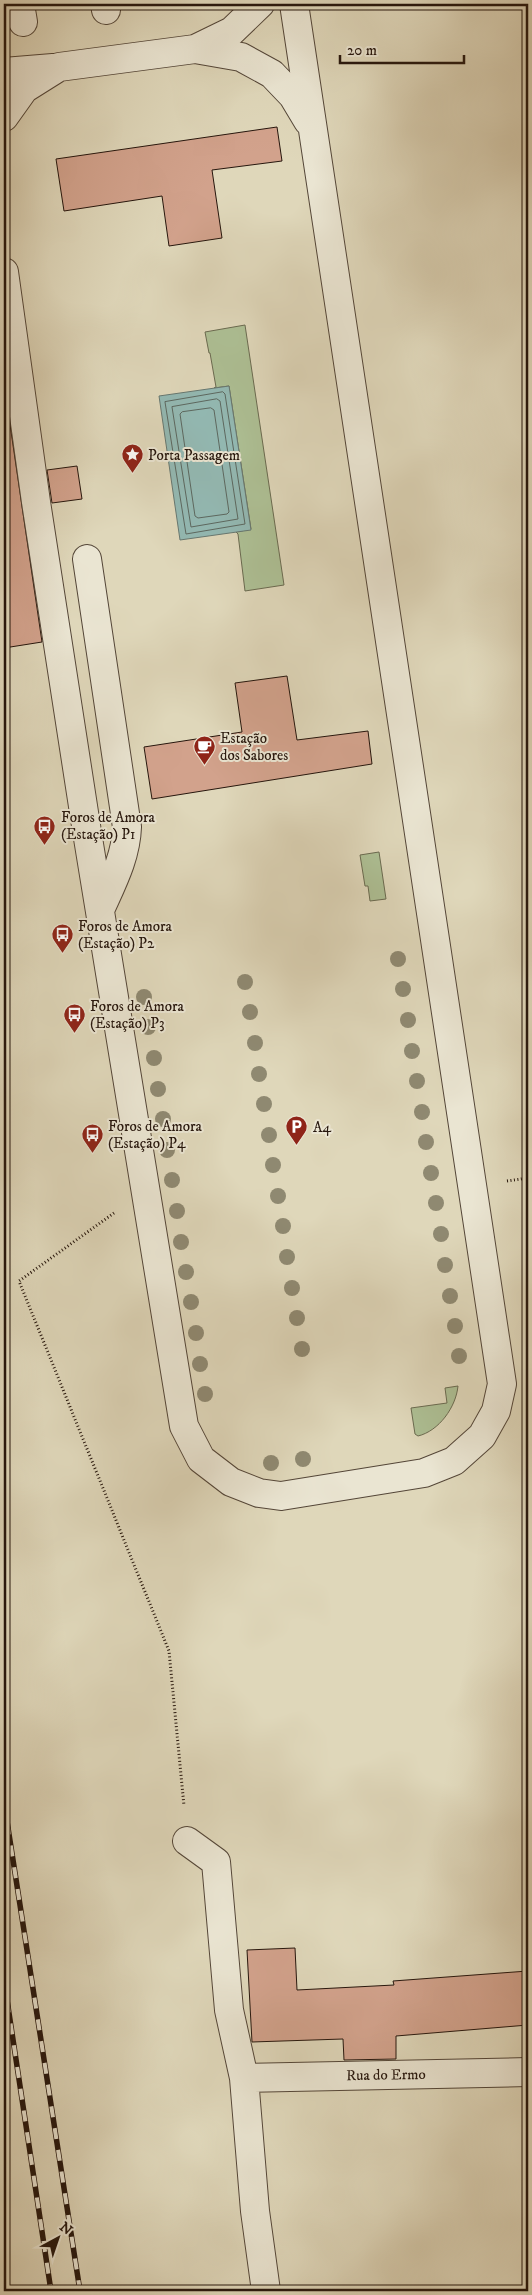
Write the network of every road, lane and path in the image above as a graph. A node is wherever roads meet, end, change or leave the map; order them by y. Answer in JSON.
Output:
{"nodes":[{"id":1,"x":260,"y":4,"type":"edge"},
{"id":2,"x":294,"y":4,"type":"edge"},
{"id":3,"x":195,"y":49,"type":"junction"},
{"id":4,"x":59,"y":67,"type":"junction"},
{"id":5,"x":4,"y":72,"type":"edge"},
{"id":6,"x":4,"y":117,"type":"edge"},
{"id":7,"x":312,"y":128,"type":"junction"},
{"id":8,"x":4,"y":272,"type":"edge"},
{"id":9,"x":86,"y":559,"type":"dead end"},
{"id":10,"x":100,"y":910,"type":"junction"},
{"id":11,"x":145,"y":1191,"type":"junction"},
{"id":12,"x":187,"y":1841,"type":"joint"},
{"id":13,"x":528,"y":2072,"type":"edge"},
{"id":14,"x":244,"y":2078,"type":"junction"},
{"id":15,"x":266,"y":2291,"type":"edge"}],
"edges":[{"from":1,"to":3,"type":"street"},
{"from":2,"to":7,"type":"street"},
{"from":3,"to":4,"type":"street"},
{"from":3,"to":7,"type":"street"},
{"from":4,"to":5,"type":"street"},
{"from":4,"to":6,"type":"street"},
{"from":7,"to":11,"type":"street"},
{"from":8,"to":10,"type":"street"},
{"from":9,"to":10,"type":"street"},
{"from":10,"to":11,"type":"street"},
{"from":11,"to":12,"type":"path"},
{"from":12,"to":14,"type":"street"},
{"from":13,"to":14,"type":"street","name":"Rua do Ermo"},
{"from":14,"to":15,"type":"street"}]}
